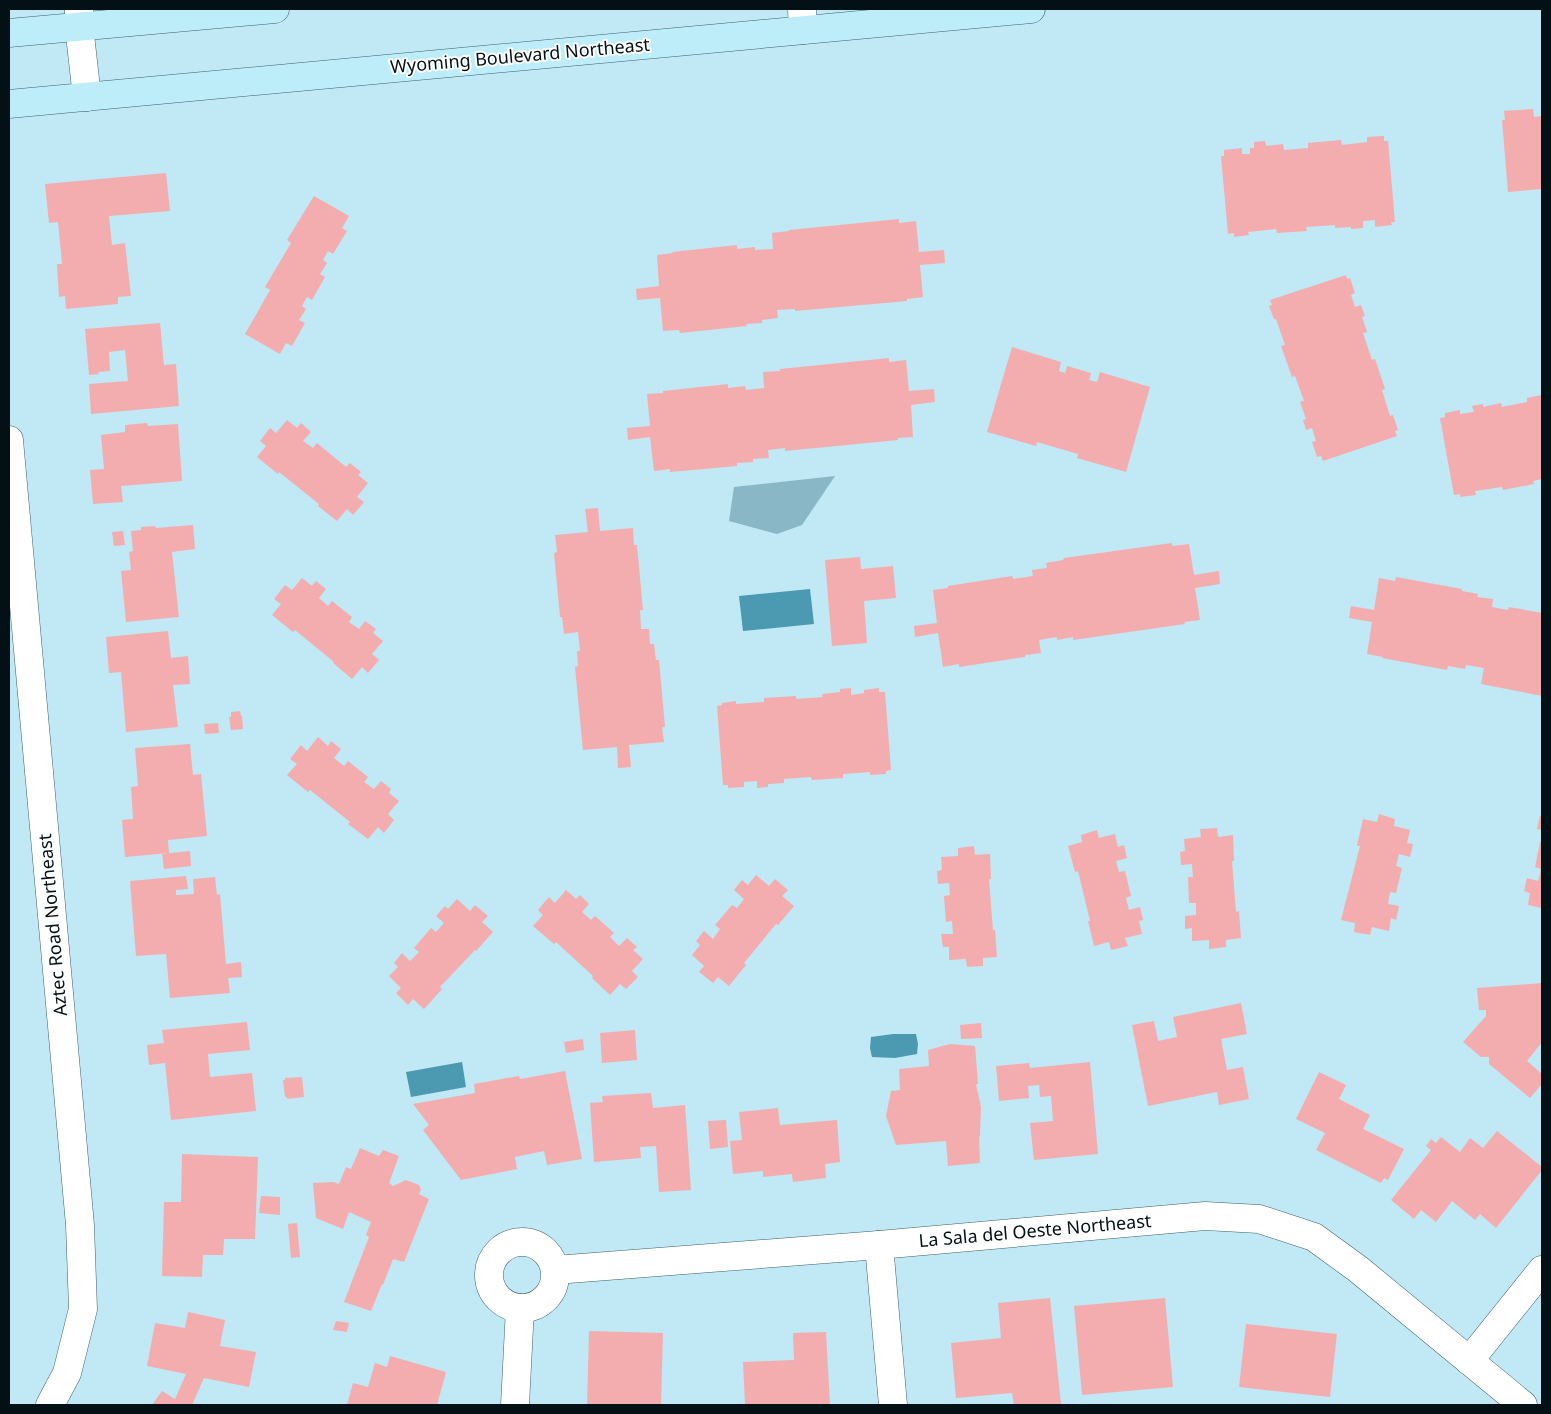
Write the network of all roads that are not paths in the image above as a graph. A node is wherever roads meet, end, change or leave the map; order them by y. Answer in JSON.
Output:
{"nodes":[{"id":1,"x":275,"y":9,"type":"edge"},
{"id":2,"x":1031,"y":9,"type":"edge"},
{"id":3,"x":79,"y":18,"type":"edge"},
{"id":4,"x":802,"y":19,"type":"edge"},
{"id":5,"x":9,"y":33,"type":"edge"},
{"id":6,"x":87,"y":97,"type":"junction"},
{"id":7,"x":9,"y":104,"type":"edge"},
{"id":8,"x":9,"y":440,"type":"edge"},
{"id":9,"x":879,"y":1245,"type":"junction"},
{"id":10,"x":555,"y":1270,"type":"junction"},
{"id":11,"x":1542,"y":1270,"type":"edge"},
{"id":12,"x":520,"y":1308,"type":"junction"},
{"id":13,"x":1469,"y":1361,"type":"junction"},
{"id":14,"x":50,"y":1405,"type":"edge"},
{"id":15,"x":515,"y":1405,"type":"edge"},
{"id":16,"x":893,"y":1405,"type":"edge"},
{"id":17,"x":1523,"y":1405,"type":"edge"}],
"edges":[{"from":1,"to":3,"type":"main road"},
{"from":2,"to":4,"type":"main road","name":"Wyoming Boulevard Northeast"},
{"from":3,"to":5,"type":"main road"},
{"from":3,"to":6,"type":"street"},
{"from":4,"to":6,"type":"main road","name":"Wyoming Boulevard Northeast"},
{"from":6,"to":7,"type":"main road","name":"Wyoming Boulevard Northeast"},
{"from":8,"to":14,"type":"street","name":"Aztec Road Northeast"},
{"from":9,"to":10,"type":"street","name":"La Sala del Oeste Northeast"},
{"from":9,"to":13,"type":"street","name":"La Sala del Oeste Northeast"},
{"from":9,"to":16,"type":"street"},
{"from":10,"to":12,"type":"street"},
{"from":10,"to":12,"type":"street"},
{"from":11,"to":13,"type":"street"},
{"from":12,"to":15,"type":"street"},
{"from":13,"to":17,"type":"street","name":"La Sala del Oeste Northeast"}]}
